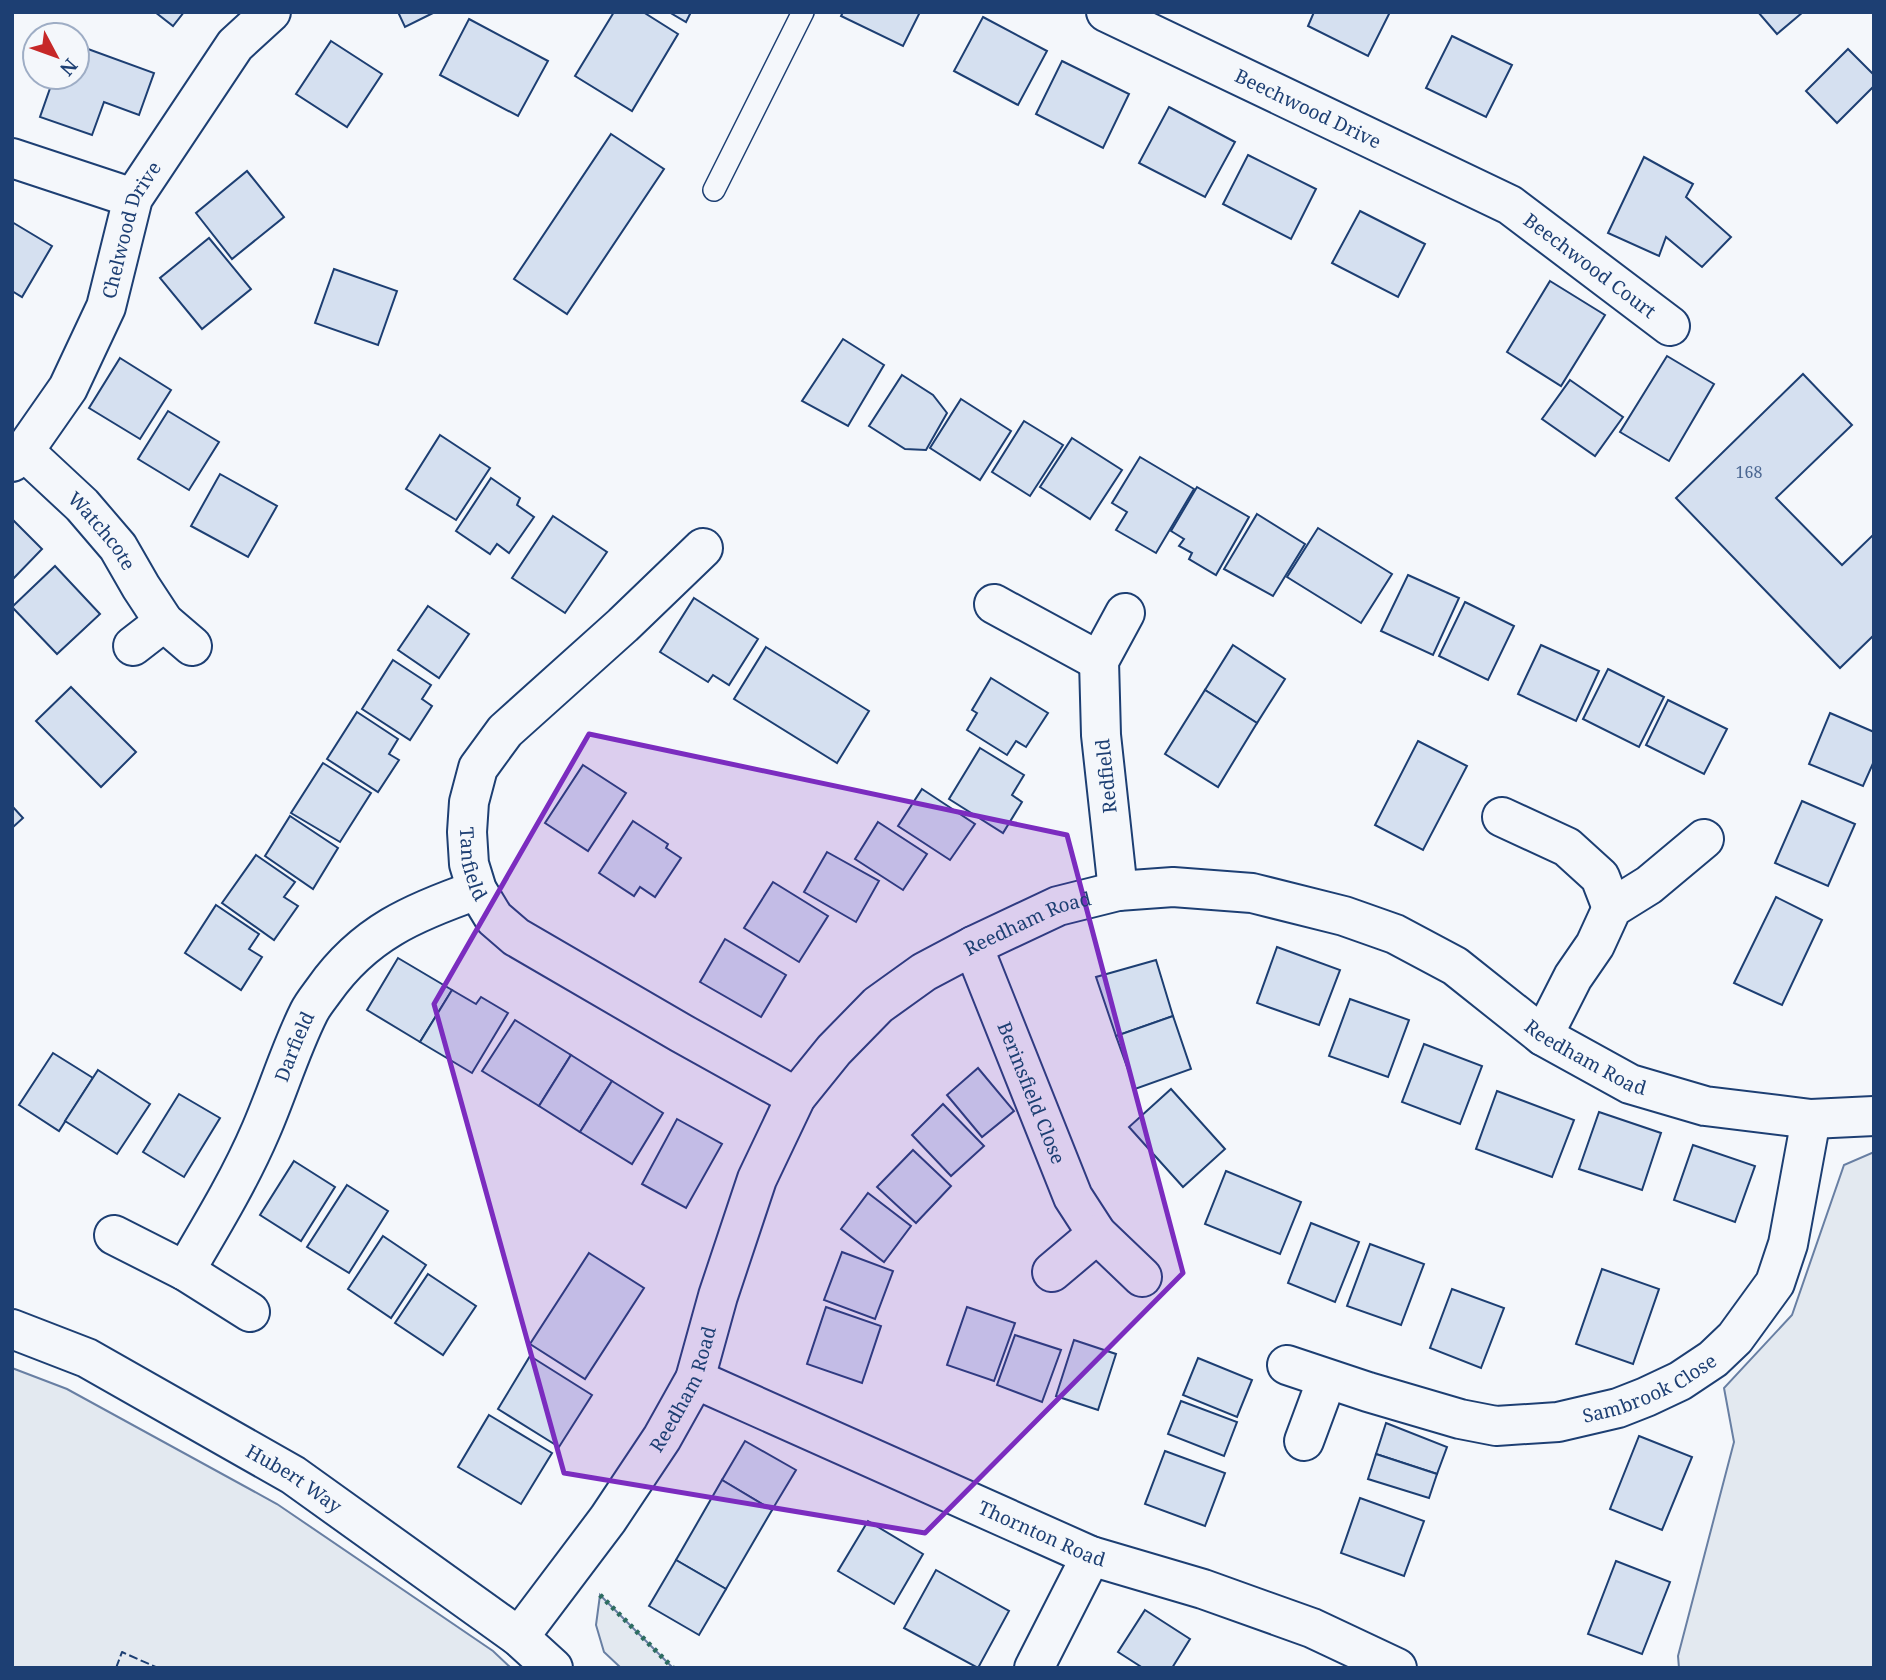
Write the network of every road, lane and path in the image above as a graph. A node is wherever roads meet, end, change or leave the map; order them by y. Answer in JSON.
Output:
{"nodes":[{"id":1,"x":271,"y":12,"type":"edge"},
{"id":2,"x":803,"y":12,"type":"edge"},
{"id":3,"x":1106,"y":12,"type":"edge"},
{"id":4,"x":12,"y":158,"type":"edge"},
{"id":5,"x":714,"y":190,"type":"dead end"},
{"id":6,"x":133,"y":198,"type":"junction"},
{"id":7,"x":1510,"y":205,"type":"joint"},
{"id":8,"x":1670,"y":326,"type":"dead end"},
{"id":9,"x":18,"y":457,"type":"edge"},
{"id":10,"x":703,"y":548,"type":"dead end"},
{"id":11,"x":994,"y":604,"type":"dead end"},
{"id":12,"x":1125,"y":613,"type":"dead end"},
{"id":13,"x":132,"y":646,"type":"dead end"},
{"id":14,"x":1099,"y":661,"type":"junction"},
{"id":15,"x":1502,"y":817,"type":"dead end"},
{"id":16,"x":1704,"y":839,"type":"dead end"},
{"id":17,"x":477,"y":890,"type":"junction"},
{"id":18,"x":1118,"y":891,"type":"junction"},
{"id":19,"x":1612,"y":908,"type":"junction"},
{"id":20,"x":972,"y":946,"type":"junction"},
{"id":21,"x":1543,"y":1036,"type":"junction"},
{"id":22,"x":796,"y":1097,"type":"junction"},
{"id":23,"x":1874,"y":1116,"type":"edge"},
{"id":24,"x":1811,"y":1119,"type":"junction"},
{"id":25,"x":1097,"y":1234,"type":"junction"},
{"id":26,"x":114,"y":1235,"type":"dead end"},
{"id":27,"x":185,"y":1270,"type":"junction"},
{"id":28,"x":1052,"y":1272,"type":"dead end"},
{"id":29,"x":1142,"y":1277,"type":"dead end"},
{"id":30,"x":250,"y":1312,"type":"dead end"},
{"id":31,"x":12,"y":1329,"type":"edge"},
{"id":32,"x":1287,"y":1365,"type":"dead end"},
{"id":33,"x":695,"y":1379,"type":"junction"},
{"id":34,"x":1327,"y":1379,"type":"junction"},
{"id":35,"x":1304,"y":1441,"type":"dead end"},
{"id":36,"x":1091,"y":1556,"type":"junction"},
{"id":37,"x":519,"y":1637,"type":"junction"},
{"id":38,"x":553,"y":1668,"type":"edge"},
{"id":39,"x":1034,"y":1668,"type":"edge"},
{"id":40,"x":1397,"y":1668,"type":"edge"}],
"edges":[{"from":1,"to":6,"type":"street","name":"Chelwood Drive"},
{"from":2,"to":5,"type":"lane"},
{"from":3,"to":7,"type":"street","name":"Beechwood Drive"},
{"from":4,"to":6,"type":"street"},
{"from":6,"to":9,"type":"street","name":"Chelwood Drive"},
{"from":7,"to":8,"type":"street","name":"Beechwood Court"},
{"from":9,"to":13,"type":"street","name":"Watchcote"},
{"from":10,"to":17,"type":"street","name":"Tanfield"},
{"from":11,"to":14,"type":"street"},
{"from":12,"to":14,"type":"street","name":"Redfield"},
{"from":14,"to":18,"type":"street","name":"Redfield"},
{"from":15,"to":19,"type":"street"},
{"from":16,"to":19,"type":"street"},
{"from":17,"to":22,"type":"street","name":"Tanfield"},
{"from":17,"to":27,"type":"street","name":"Darfield"},
{"from":18,"to":20,"type":"street","name":"Reedham Road"},
{"from":18,"to":21,"type":"street","name":"Reedham Road"},
{"from":19,"to":21,"type":"street"},
{"from":20,"to":22,"type":"street","name":"Reedham Road"},
{"from":20,"to":25,"type":"street","name":"Berinsfield Close"},
{"from":21,"to":24,"type":"street","name":"Reedham Road"},
{"from":22,"to":33,"type":"street","name":"Reedham Road"},
{"from":23,"to":24,"type":"street","name":"Reedham Road"},
{"from":24,"to":34,"type":"street","name":"Sambrook Close"},
{"from":25,"to":28,"type":"street"},
{"from":25,"to":29,"type":"street","name":"Berinsfield Close"},
{"from":26,"to":27,"type":"street"},
{"from":27,"to":30,"type":"street"},
{"from":31,"to":37,"type":"street","name":"Hubert Way"},
{"from":32,"to":34,"type":"street","name":"Sambrook Close"},
{"from":33,"to":36,"type":"street","name":"Thornton Road"},
{"from":33,"to":37,"type":"street","name":"Reedham Road"},
{"from":34,"to":35,"type":"street"},
{"from":36,"to":39,"type":"street"},
{"from":36,"to":40,"type":"street","name":"Thornton Road"},
{"from":37,"to":38,"type":"street","name":"Hubert Way"}]}
